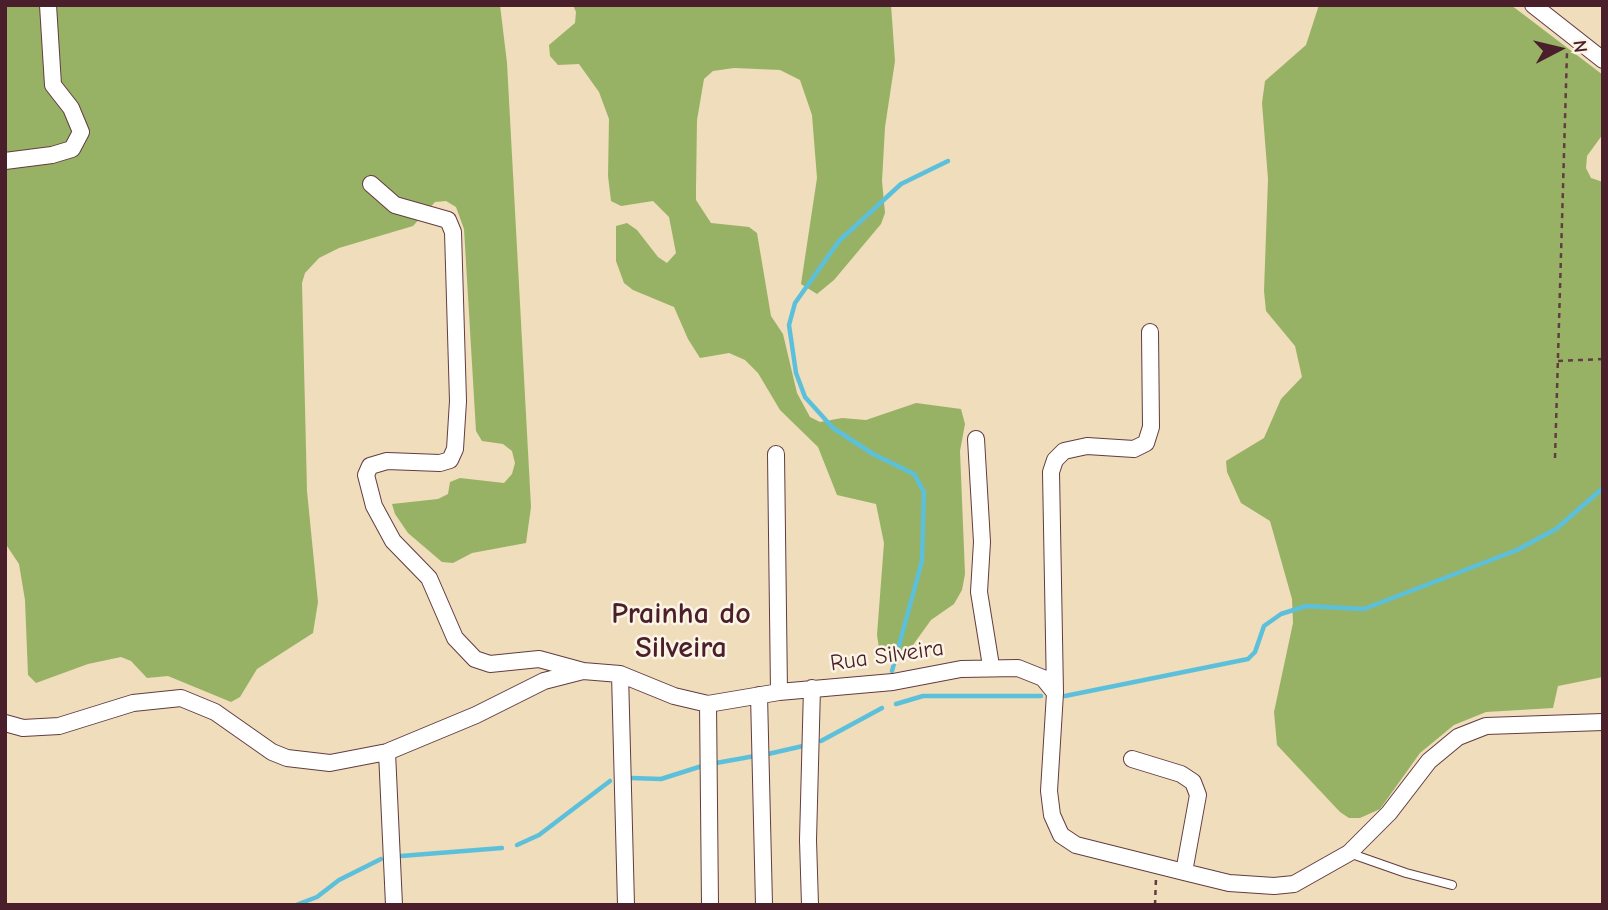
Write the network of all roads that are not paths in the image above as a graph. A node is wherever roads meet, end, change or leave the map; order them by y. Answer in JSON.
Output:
{"nodes":[{"id":1,"x":48,"y":5,"type":"edge"},
{"id":2,"x":1532,"y":5,"type":"edge"},
{"id":3,"x":1603,"y":60,"type":"edge"},
{"id":4,"x":5,"y":161,"type":"edge"},
{"id":5,"x":371,"y":184,"type":"dead end"},
{"id":6,"x":1150,"y":332,"type":"dead end"},
{"id":7,"x":976,"y":439,"type":"dead end"},
{"id":8,"x":776,"y":454,"type":"dead end"},
{"id":9,"x":991,"y":666,"type":"junction"},
{"id":10,"x":583,"y":671,"type":"junction"},
{"id":11,"x":620,"y":674,"type":"junction"},
{"id":12,"x":813,"y":688,"type":"junction"},
{"id":13,"x":779,"y":692,"type":"junction"},
{"id":14,"x":1055,"y":693,"type":"junction"},
{"id":15,"x":760,"y":695,"type":"junction"},
{"id":16,"x":708,"y":704,"type":"junction"},
{"id":17,"x":1603,"y":722,"type":"edge"},
{"id":18,"x":5,"y":723,"type":"edge"},
{"id":19,"x":387,"y":751,"type":"junction"},
{"id":20,"x":1132,"y":759,"type":"dead end"},
{"id":21,"x":1349,"y":853,"type":"junction"},
{"id":22,"x":1184,"y":872,"type":"junction"},
{"id":23,"x":1452,"y":885,"type":"dead end"},
{"id":24,"x":394,"y":905,"type":"edge"},
{"id":25,"x":626,"y":905,"type":"edge"},
{"id":26,"x":710,"y":905,"type":"edge"},
{"id":27,"x":764,"y":905,"type":"edge"},
{"id":28,"x":810,"y":905,"type":"edge"}],
"edges":[{"from":1,"to":4,"type":"street"},
{"from":2,"to":3,"type":"street"},
{"from":5,"to":10,"type":"street"},
{"from":6,"to":14,"type":"street"},
{"from":7,"to":9,"type":"street"},
{"from":8,"to":13,"type":"street"},
{"from":9,"to":12,"type":"street","name":"Rua Silveira"},
{"from":9,"to":14,"type":"street","name":"Rua Silveira"},
{"from":10,"to":11,"type":"street","name":"Rua Silveira"},
{"from":10,"to":19,"type":"street","name":"Rua Silveira"},
{"from":11,"to":16,"type":"street","name":"Rua Silveira"},
{"from":11,"to":25,"type":"street"},
{"from":12,"to":13,"type":"street","name":"Rua Silveira"},
{"from":12,"to":28,"type":"street"},
{"from":13,"to":15,"type":"street","name":"Rua Silveira"},
{"from":14,"to":22,"type":"street"},
{"from":15,"to":16,"type":"street","name":"Rua Silveira"},
{"from":15,"to":27,"type":"street"},
{"from":16,"to":26,"type":"street"},
{"from":17,"to":21,"type":"street"},
{"from":18,"to":19,"type":"street","name":"Rua Silveira"},
{"from":19,"to":24,"type":"street"},
{"from":20,"to":22,"type":"street"},
{"from":21,"to":22,"type":"street"},
{"from":21,"to":23,"type":"lane"}]}
